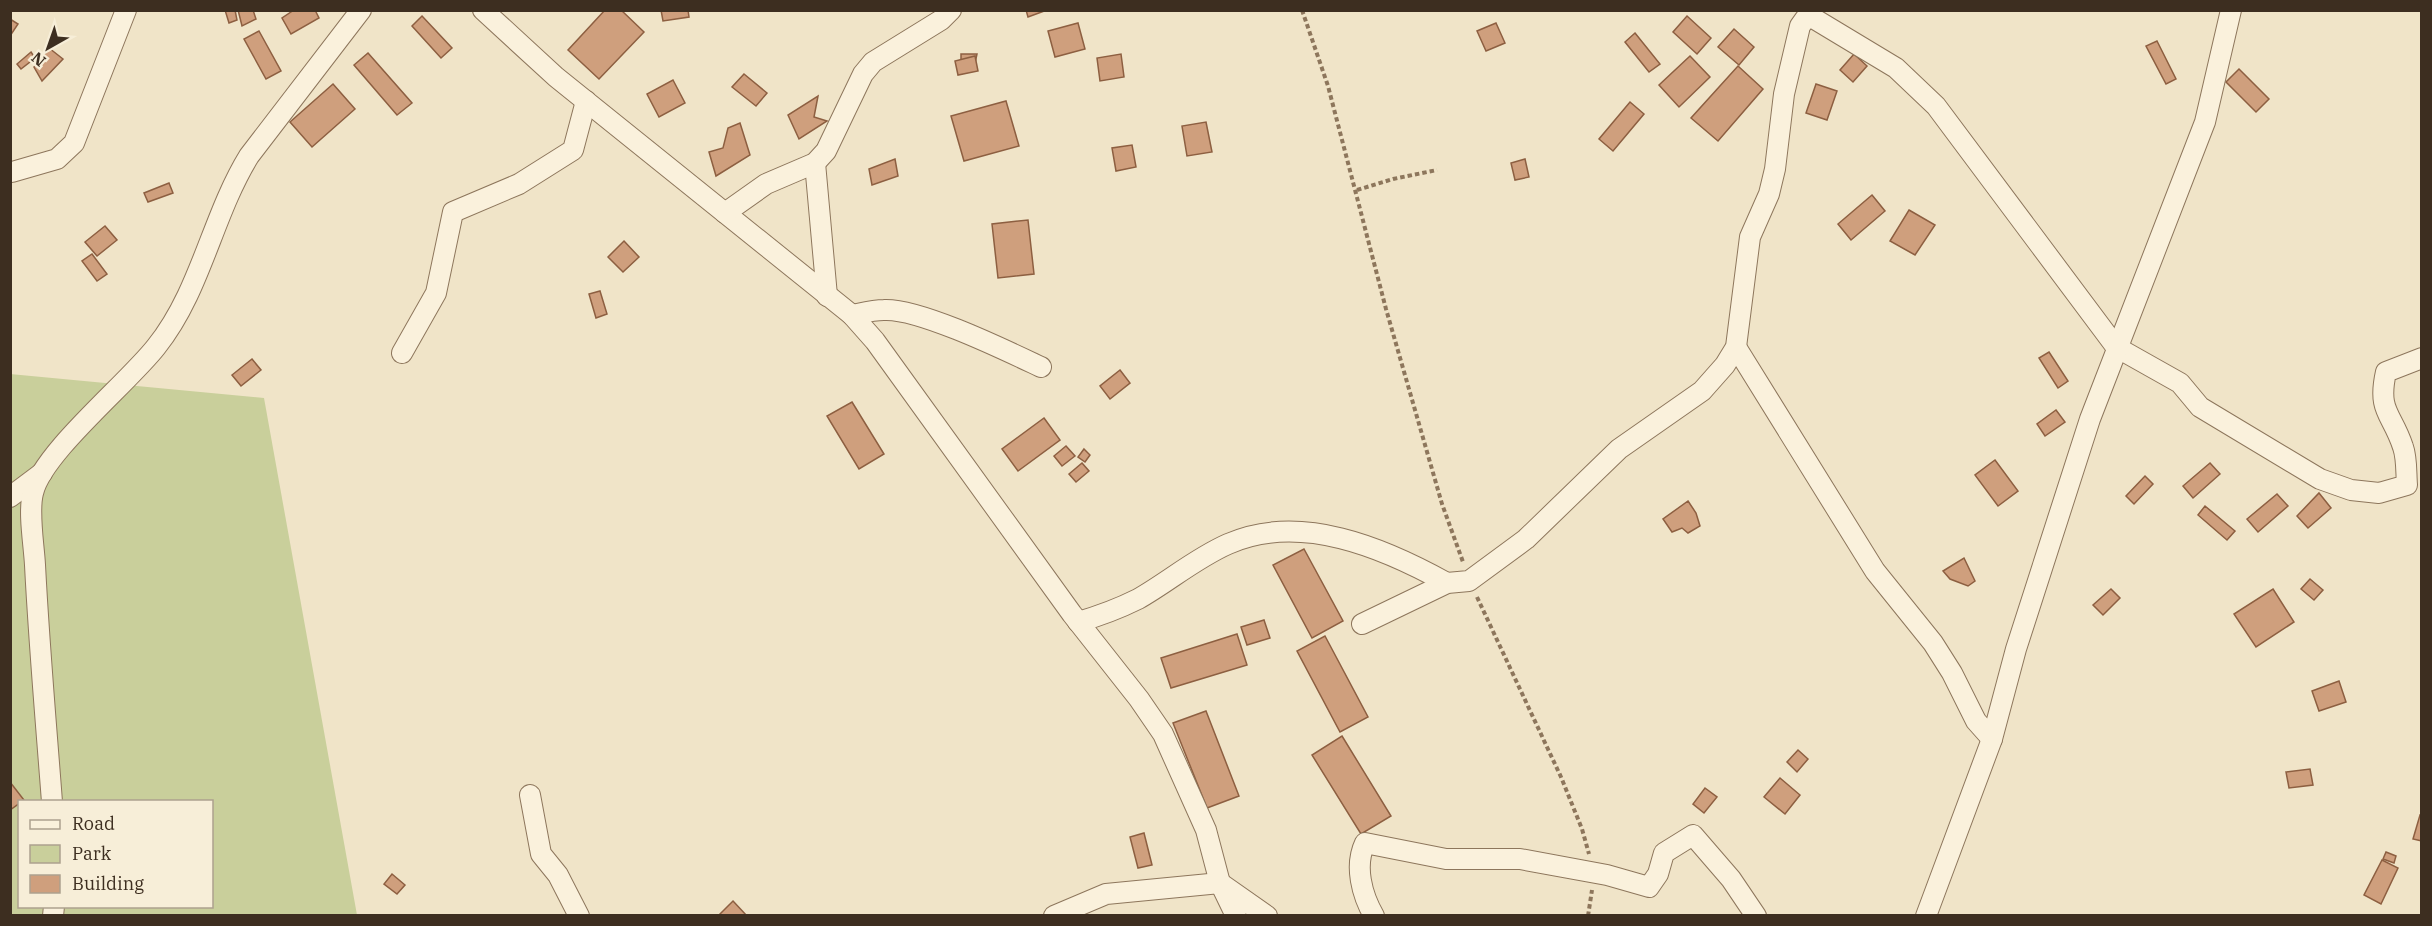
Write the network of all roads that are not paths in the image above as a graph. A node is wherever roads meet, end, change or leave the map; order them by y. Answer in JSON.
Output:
{"nodes":[{"id":1,"x":126,"y":10,"type":"edge"},
{"id":2,"x":361,"y":10,"type":"edge"},
{"id":3,"x":483,"y":10,"type":"edge"},
{"id":4,"x":951,"y":10,"type":"edge"},
{"id":5,"x":2231,"y":10,"type":"edge"},
{"id":6,"x":1801,"y":15,"type":"edge"},
{"id":7,"x":586,"y":101,"type":"junction"},
{"id":8,"x":815,"y":163,"type":"junction"},
{"id":9,"x":12,"y":172,"type":"edge"},
{"id":10,"x":725,"y":213,"type":"junction"},
{"id":11,"x":827,"y":296,"type":"junction"},
{"id":12,"x":852,"y":315,"type":"junction"},
{"id":13,"x":1736,"y":347,"type":"junction"},
{"id":14,"x":2116,"y":347,"type":"junction"},
{"id":15,"x":402,"y":353,"type":"dead end"},
{"id":16,"x":2421,"y":358,"type":"edge"},
{"id":17,"x":1041,"y":367,"type":"dead end"},
{"id":18,"x":42,"y":473,"type":"junction"},
{"id":19,"x":10,"y":497,"type":"edge"},
{"id":20,"x":1447,"y":583,"type":"junction"},
{"id":21,"x":1078,"y":622,"type":"junction"},
{"id":22,"x":1362,"y":624,"type":"dead end"},
{"id":23,"x":1992,"y":739,"type":"junction"},
{"id":24,"x":530,"y":795,"type":"dead end"},
{"id":25,"x":52,"y":800,"type":"edge"},
{"id":26,"x":1220,"y":883,"type":"junction"},
{"id":27,"x":579,"y":915,"type":"edge"},
{"id":28,"x":1054,"y":915,"type":"edge"},
{"id":29,"x":1236,"y":915,"type":"edge"},
{"id":30,"x":1267,"y":915,"type":"edge"},
{"id":31,"x":1374,"y":915,"type":"edge"},
{"id":32,"x":1756,"y":915,"type":"edge"},
{"id":33,"x":1926,"y":915,"type":"edge"}],
"edges":[{"from":1,"to":9,"type":"street"},
{"from":2,"to":18,"type":"street"},
{"from":3,"to":7,"type":"street"},
{"from":4,"to":8,"type":"street"},
{"from":5,"to":14,"type":"street"},
{"from":6,"to":13,"type":"street"},
{"from":6,"to":14,"type":"street"},
{"from":7,"to":10,"type":"street"},
{"from":7,"to":15,"type":"street"},
{"from":8,"to":10,"type":"street"},
{"from":8,"to":11,"type":"street"},
{"from":10,"to":11,"type":"street"},
{"from":11,"to":12,"type":"street"},
{"from":12,"to":17,"type":"street"},
{"from":12,"to":21,"type":"street"},
{"from":13,"to":20,"type":"street"},
{"from":13,"to":23,"type":"street"},
{"from":14,"to":16,"type":"street"},
{"from":14,"to":23,"type":"street"},
{"from":18,"to":19,"type":"street"},
{"from":18,"to":25,"type":"street"},
{"from":20,"to":21,"type":"street"},
{"from":20,"to":22,"type":"street"},
{"from":21,"to":26,"type":"street"},
{"from":23,"to":33,"type":"street"},
{"from":24,"to":27,"type":"street"},
{"from":26,"to":28,"type":"street"},
{"from":26,"to":29,"type":"street"},
{"from":26,"to":30,"type":"street"},
{"from":31,"to":32,"type":"street"}]}
